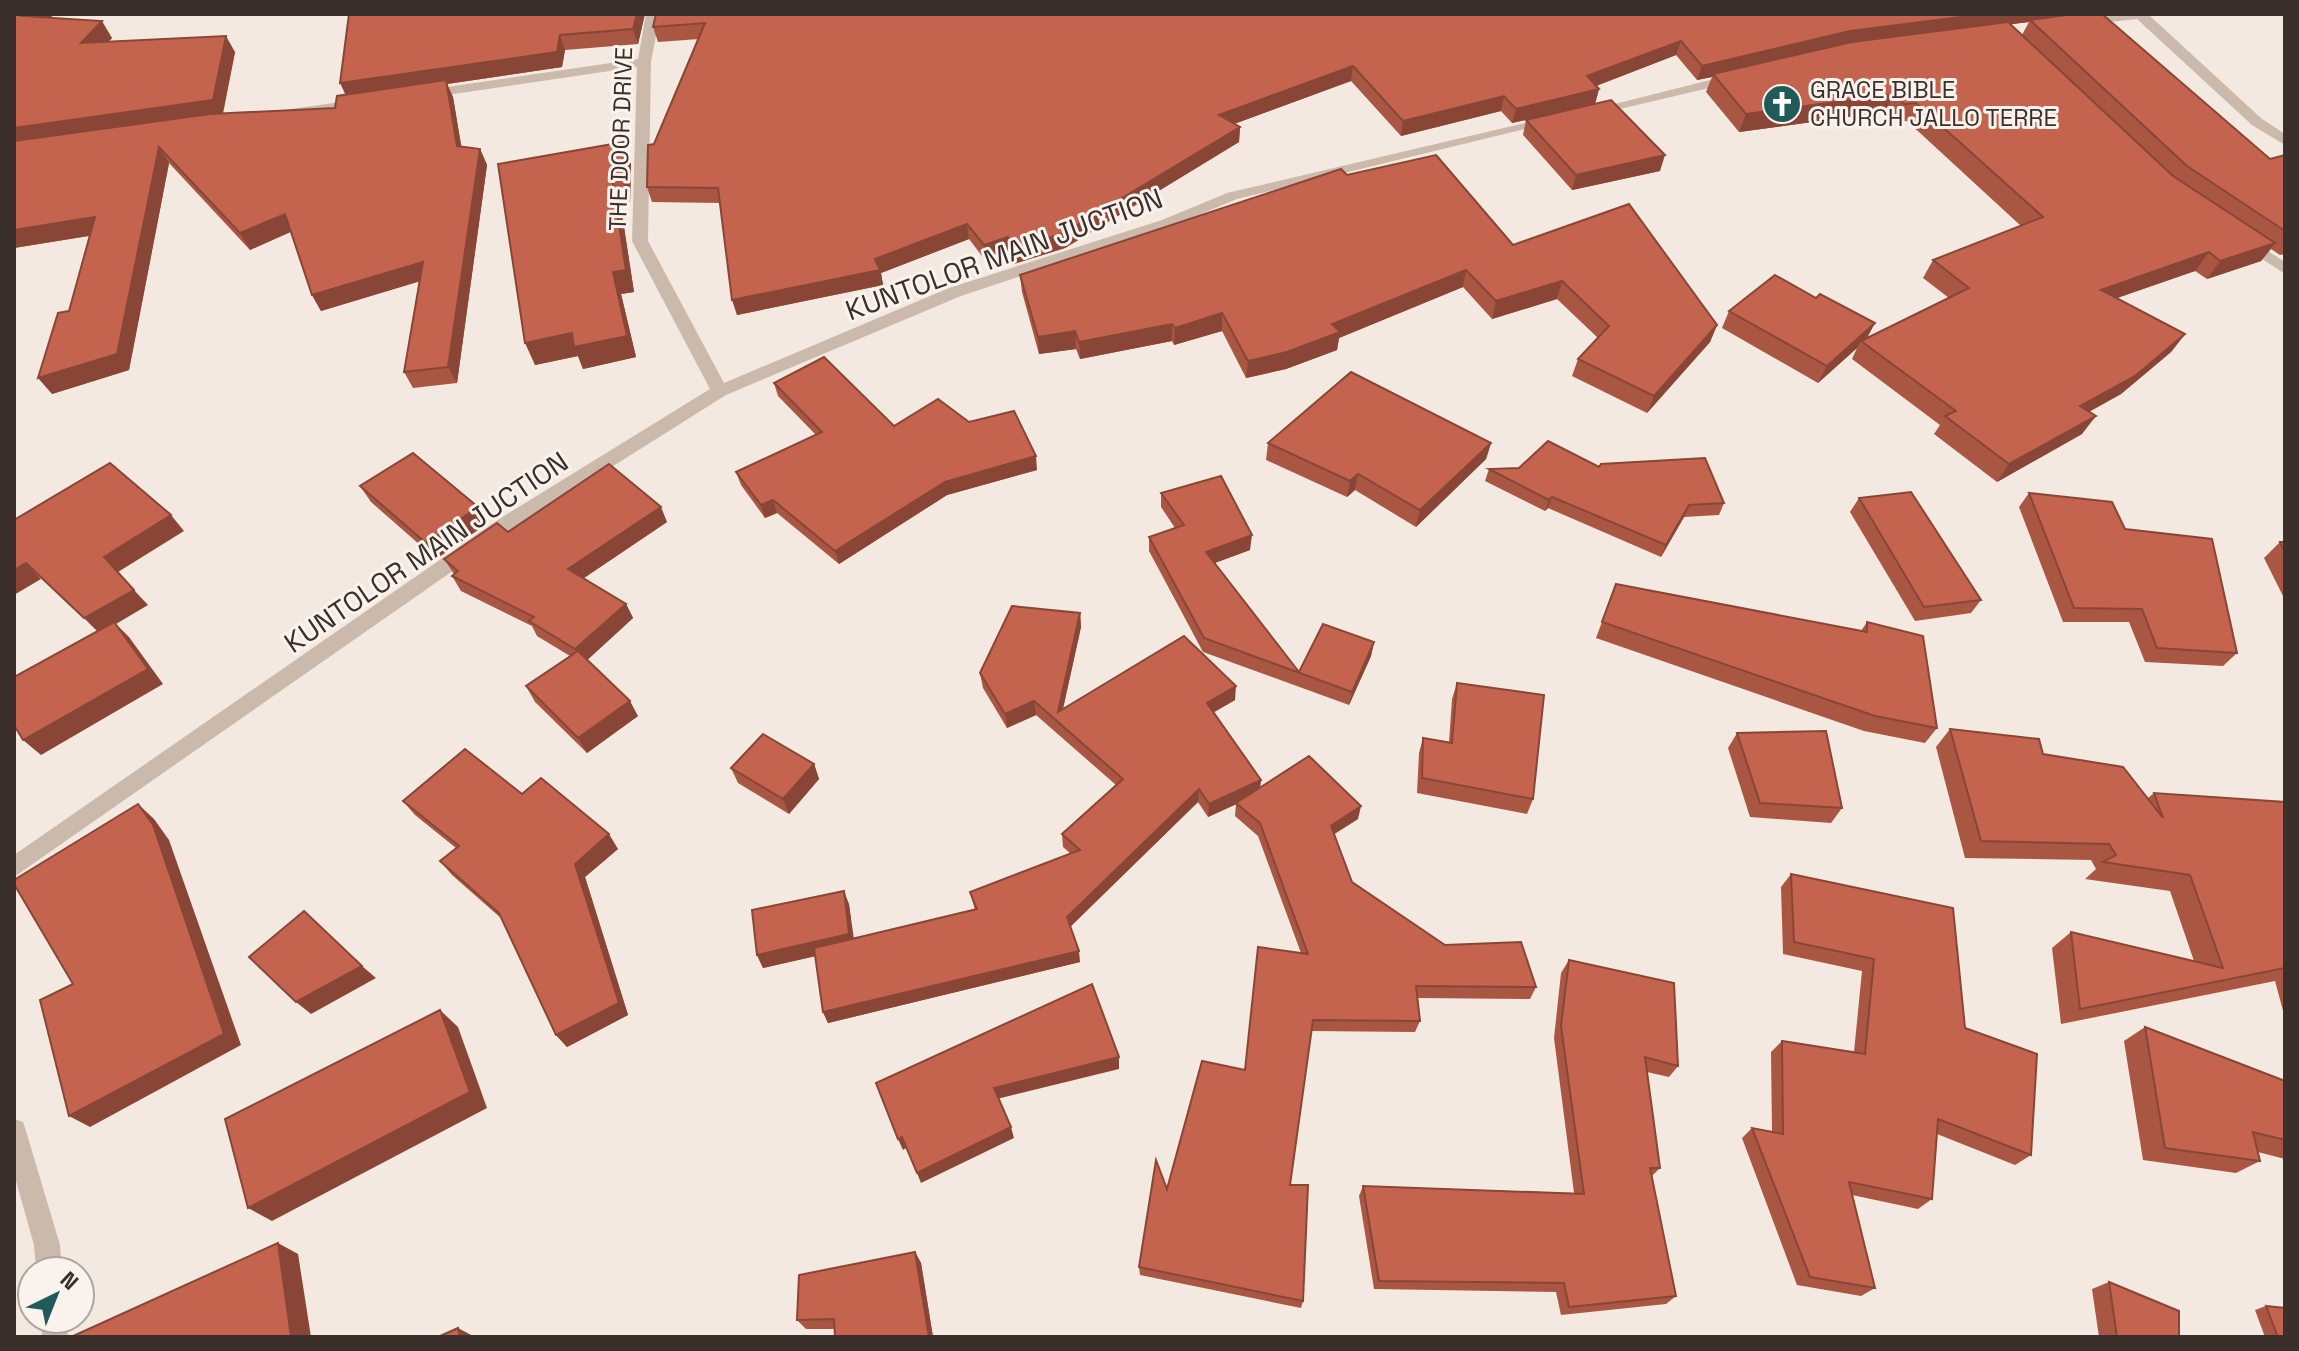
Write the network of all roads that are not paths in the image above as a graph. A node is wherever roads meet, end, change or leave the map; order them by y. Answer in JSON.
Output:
{"nodes":[{"id":1,"x":653,"y":14,"type":"edge"},
{"id":2,"x":2143,"y":14,"type":"edge"},
{"id":3,"x":2063,"y":23,"type":"edge"},
{"id":4,"x":644,"y":62,"type":"junction"},
{"id":5,"x":1752,"y":74,"type":"edge"},
{"id":6,"x":408,"y":96,"type":"edge"},
{"id":7,"x":376,"y":101,"type":"edge"},
{"id":8,"x":282,"y":114,"type":"edge"},
{"id":9,"x":2285,"y":141,"type":"edge"},
{"id":10,"x":2233,"y":233,"type":"edge"},
{"id":11,"x":2285,"y":269,"type":"edge"},
{"id":12,"x":720,"y":391,"type":"junction"},
{"id":13,"x":14,"y":867,"type":"edge"},
{"id":14,"x":14,"y":1131,"type":"edge"},
{"id":15,"x":48,"y":1255,"type":"edge"}],
"edges":[{"from":1,"to":4,"type":"street","name":"THE DOOR DRIVE"},
{"from":2,"to":3,"type":"street"},
{"from":2,"to":9,"type":"street"},
{"from":4,"to":6,"type":"street"},
{"from":4,"to":12,"type":"street","name":"THE DOOR DRIVE"},
{"from":5,"to":12,"type":"street","name":"KUNTOLOR MAIN JUCTION"},
{"from":7,"to":8,"type":"street"},
{"from":10,"to":11,"type":"street"},
{"from":12,"to":13,"type":"street","name":"KUNTOLOR MAIN JUCTION"},
{"from":14,"to":15,"type":"street"}]}
